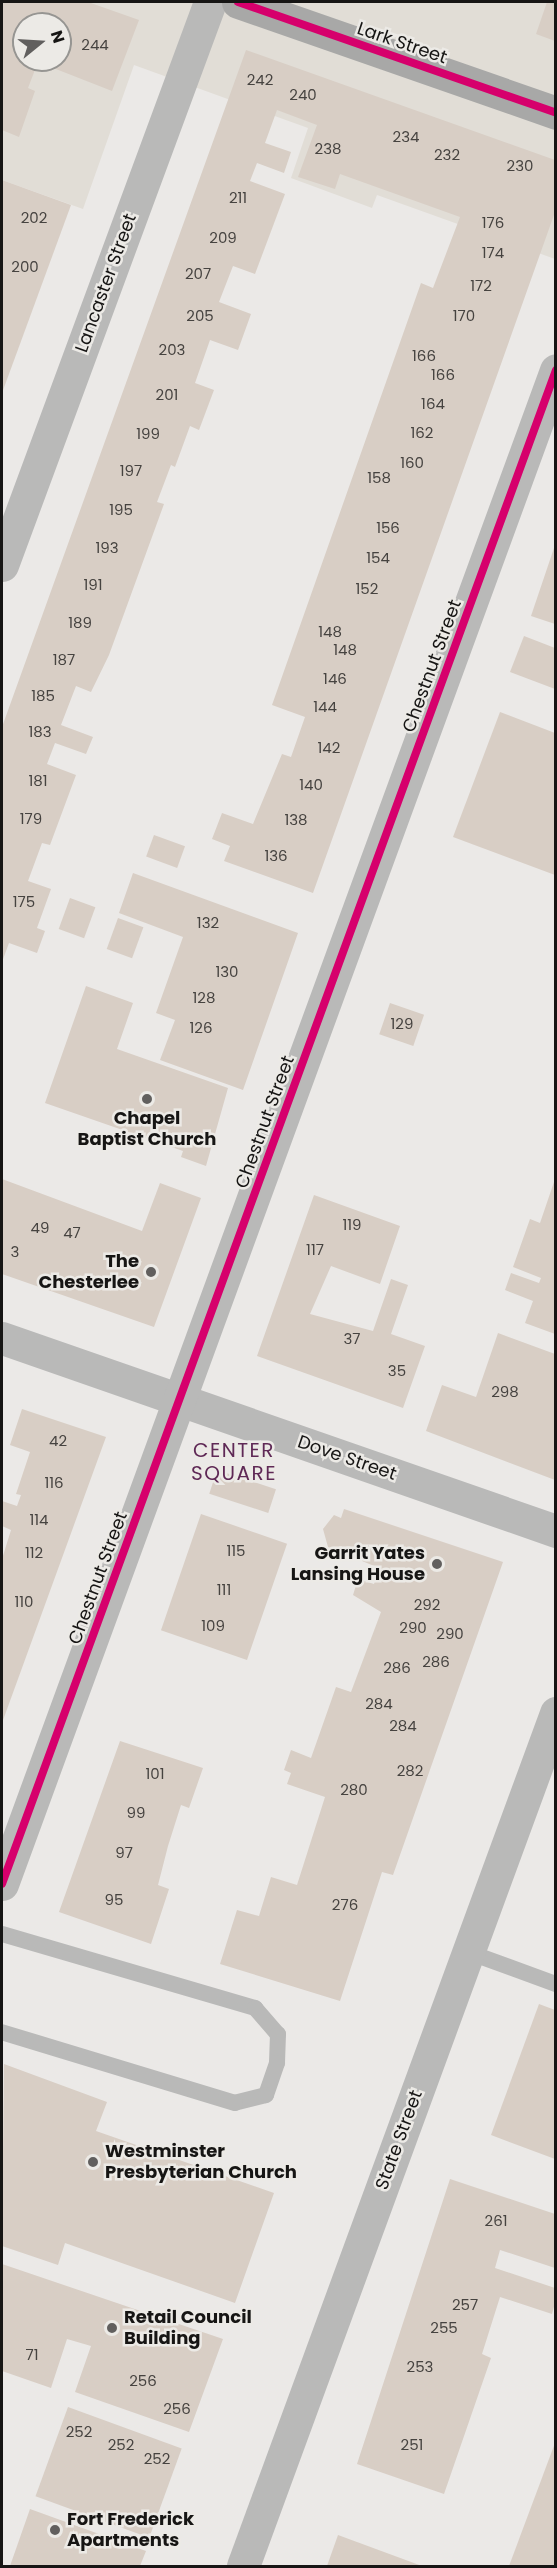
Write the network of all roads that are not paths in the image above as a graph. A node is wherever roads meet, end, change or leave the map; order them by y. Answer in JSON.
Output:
{"nodes":[{"id":1,"x":210,"y":2,"type":"edge"},
{"id":2,"x":238,"y":2,"type":"edge"},
{"id":3,"x":555,"y":113,"type":"edge"},
{"id":4,"x":555,"y":370,"type":"edge"},
{"id":5,"x":2,"y":566,"type":"edge"},
{"id":6,"x":2,"y":1338,"type":"edge"},
{"id":7,"x":179,"y":1400,"type":"junction"},
{"id":8,"x":555,"y":1530,"type":"edge"},
{"id":9,"x":555,"y":1713,"type":"edge"},
{"id":10,"x":2,"y":1884,"type":"edge"},
{"id":11,"x":2,"y":1934,"type":"edge"},
{"id":12,"x":468,"y":1952,"type":"junction"},
{"id":13,"x":555,"y":1984,"type":"edge"},
{"id":14,"x":2,"y":2032,"type":"edge"},
{"id":15,"x":243,"y":2566,"type":"edge"}],
"edges":[{"from":1,"to":5,"type":"street","name":"Lancaster Street"},
{"from":2,"to":3,"type":"main road","name":"Lark Street"},
{"from":4,"to":7,"type":"street","name":"Chestnut Street"},
{"from":6,"to":7,"type":"street","name":"Dove Street"},
{"from":7,"to":8,"type":"street","name":"Dove Street"},
{"from":7,"to":10,"type":"street","name":"Chestnut Street"},
{"from":9,"to":12,"type":"street","name":"State Street"},
{"from":11,"to":14,"type":"lane"},
{"from":12,"to":13,"type":"lane"},
{"from":12,"to":15,"type":"street","name":"State Street"}]}
